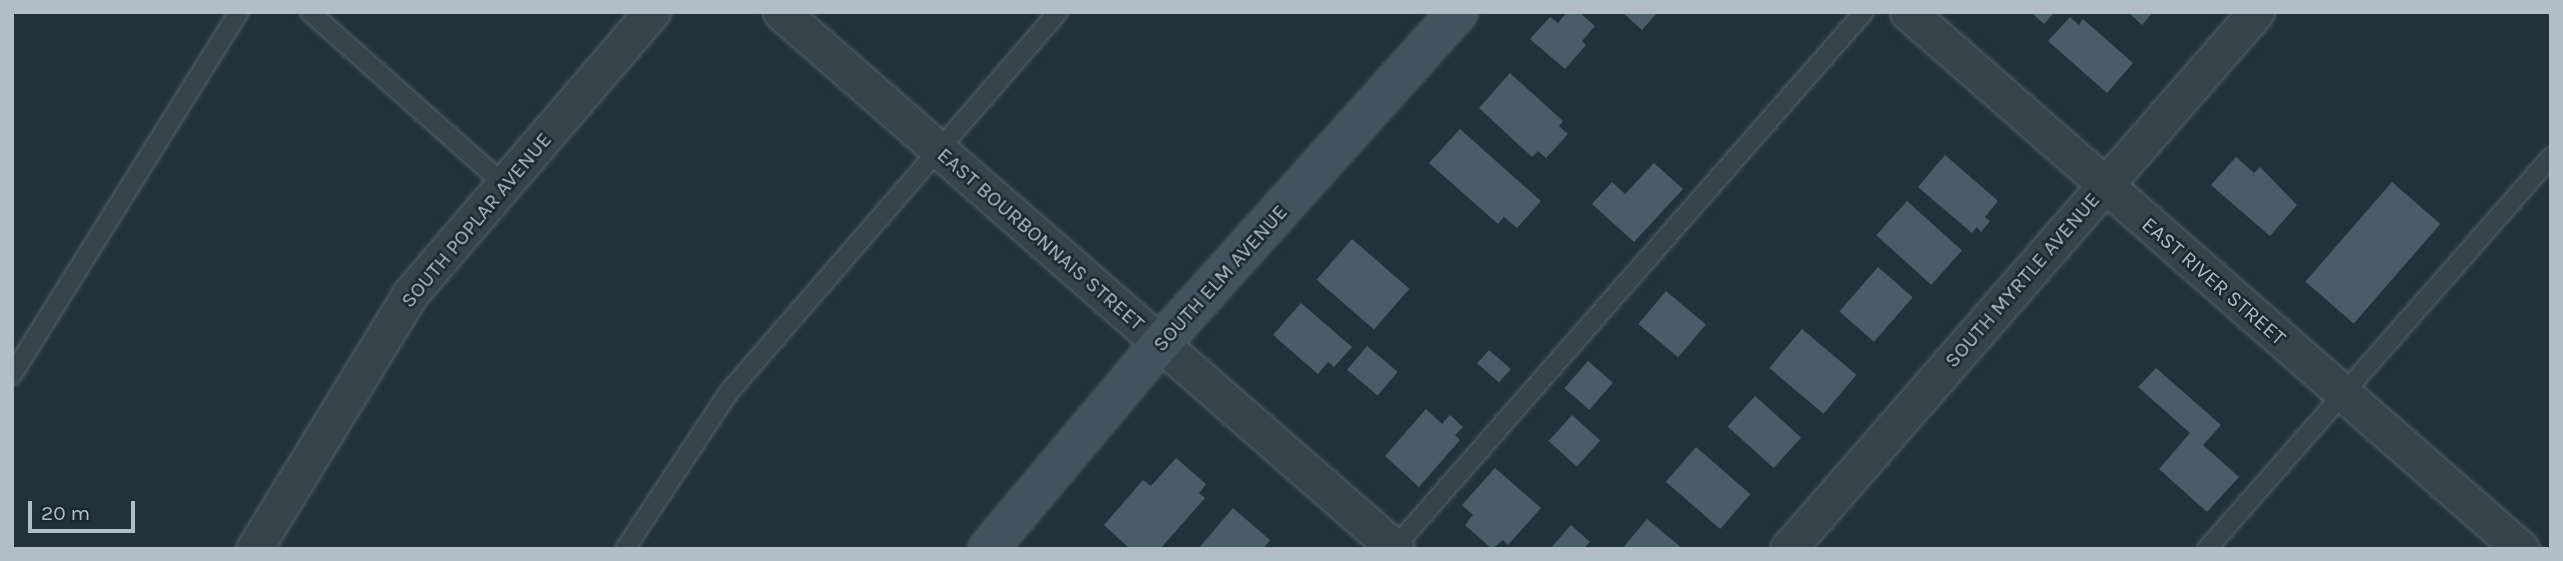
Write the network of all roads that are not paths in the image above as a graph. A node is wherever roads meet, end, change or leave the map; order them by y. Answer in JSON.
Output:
{"nodes":[{"id":1,"x":239,"y":12,"type":"edge"},
{"id":2,"x":310,"y":12,"type":"edge"},
{"id":3,"x":652,"y":12,"type":"edge"},
{"id":4,"x":781,"y":12,"type":"edge"},
{"id":5,"x":1058,"y":12,"type":"edge"},
{"id":6,"x":1458,"y":12,"type":"edge"},
{"id":7,"x":1864,"y":12,"type":"edge"},
{"id":8,"x":1908,"y":12,"type":"edge"},
{"id":9,"x":2256,"y":12,"type":"edge"},
{"id":10,"x":938,"y":149,"type":"junction"},
{"id":11,"x":2551,"y":158,"type":"edge"},
{"id":12,"x":504,"y":184,"type":"junction"},
{"id":13,"x":2105,"y":185,"type":"junction"},
{"id":14,"x":1160,"y":344,"type":"junction"},
{"id":15,"x":12,"y":375,"type":"edge"},
{"id":16,"x":2343,"y":393,"type":"junction"},
{"id":17,"x":1395,"y":548,"type":"edge"},
{"id":18,"x":254,"y":549,"type":"edge"},
{"id":19,"x":625,"y":549,"type":"edge"},
{"id":20,"x":988,"y":549,"type":"edge"},
{"id":21,"x":1788,"y":549,"type":"edge"},
{"id":22,"x":2207,"y":549,"type":"edge"},
{"id":23,"x":2521,"y":549,"type":"edge"}],
"edges":[{"from":1,"to":15,"type":"lane"},
{"from":2,"to":12,"type":"lane"},
{"from":3,"to":12,"type":"street","name":"SOUTH POPLAR AVENUE"},
{"from":4,"to":10,"type":"street","name":"EAST BOURBONNAIS STREET"},
{"from":5,"to":10,"type":"lane"},
{"from":6,"to":14,"type":"street","name":"SOUTH ELM AVENUE"},
{"from":7,"to":17,"type":"lane"},
{"from":8,"to":13,"type":"street","name":"EAST RIVER STREET"},
{"from":9,"to":13,"type":"street","name":"SOUTH MYRTLE AVENUE"},
{"from":10,"to":14,"type":"street","name":"EAST BOURBONNAIS STREET"},
{"from":10,"to":19,"type":"lane"},
{"from":11,"to":16,"type":"lane"},
{"from":12,"to":18,"type":"street","name":"SOUTH POPLAR AVENUE"},
{"from":13,"to":16,"type":"street","name":"EAST RIVER STREET"},
{"from":13,"to":21,"type":"street","name":"SOUTH MYRTLE AVENUE"},
{"from":14,"to":17,"type":"street","name":"EAST BOURBONNAIS STREET"},
{"from":14,"to":20,"type":"street","name":"SOUTH ELM AVENUE"},
{"from":16,"to":22,"type":"lane"},
{"from":16,"to":23,"type":"street","name":"EAST RIVER STREET"}]}
